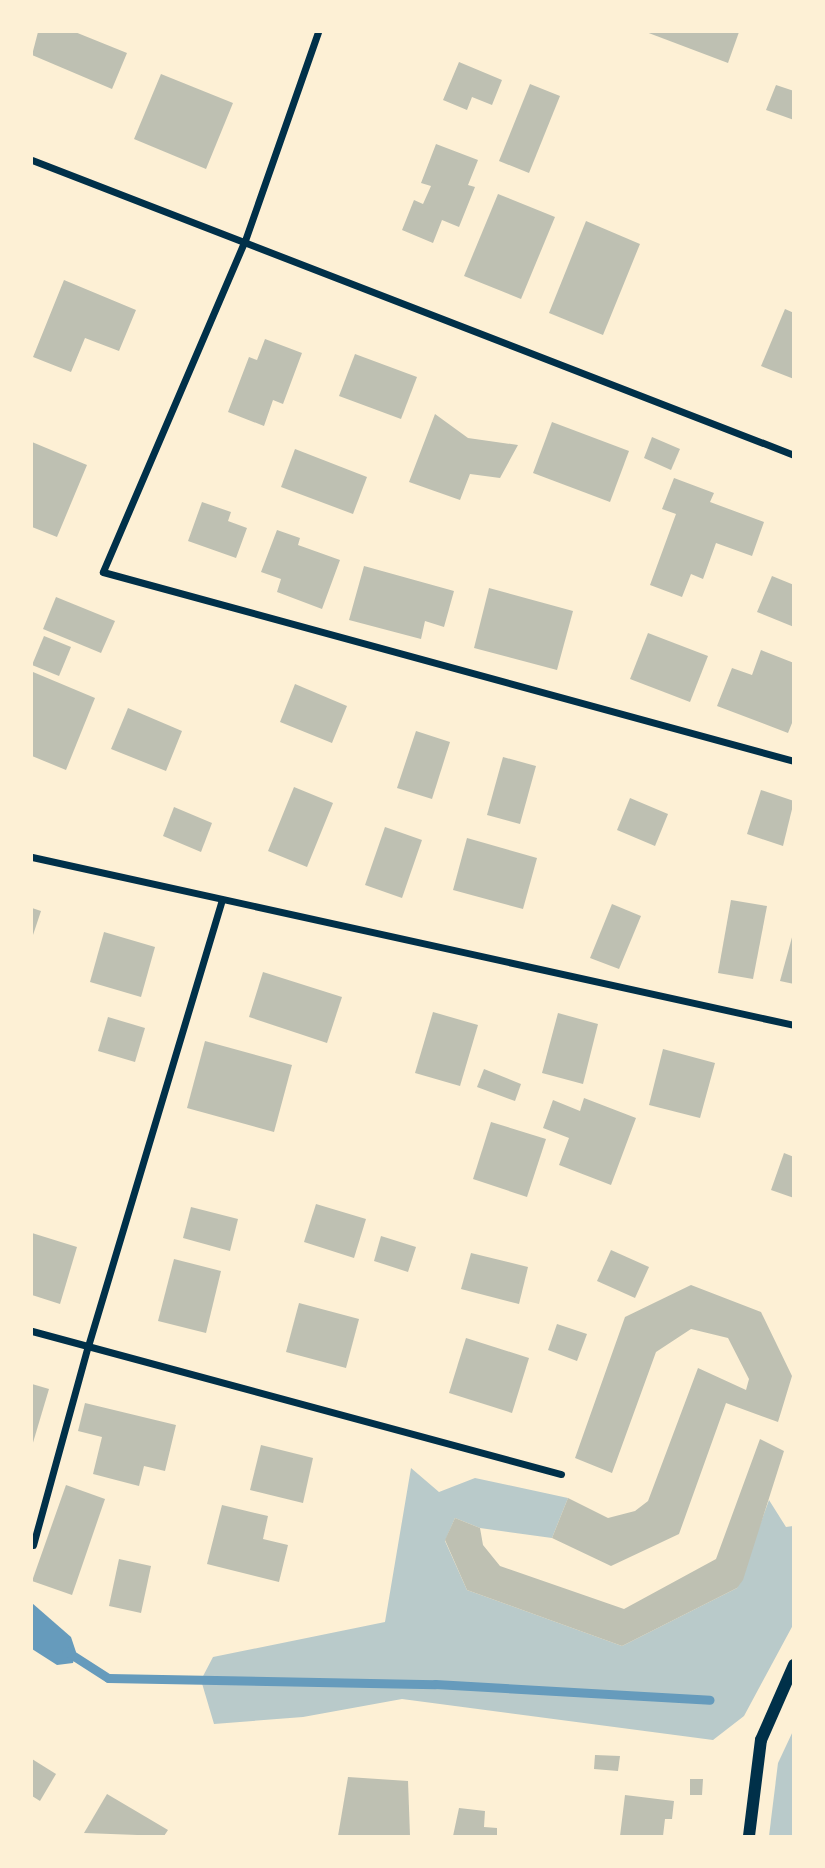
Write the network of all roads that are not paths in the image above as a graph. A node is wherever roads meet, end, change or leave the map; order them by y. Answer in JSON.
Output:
{"nodes":[{"id":1,"x":318,"y":32,"type":"edge"},
{"id":2,"x":32,"y":160,"type":"edge"},
{"id":3,"x":245,"y":240,"type":"junction"},
{"id":4,"x":793,"y":455,"type":"edge"},
{"id":5,"x":793,"y":761,"type":"edge"},
{"id":6,"x":32,"y":857,"type":"edge"},
{"id":7,"x":222,"y":900,"type":"junction"},
{"id":8,"x":793,"y":1025,"type":"edge"},
{"id":9,"x":32,"y":1331,"type":"edge"},
{"id":10,"x":88,"y":1346,"type":"junction"},
{"id":11,"x":561,"y":1474,"type":"dead end"},
{"id":12,"x":33,"y":1545,"type":"dead end"},
{"id":13,"x":793,"y":1665,"type":"edge"},
{"id":14,"x":748,"y":1836,"type":"edge"}],
"edges":[{"from":1,"to":3,"type":"street"},
{"from":2,"to":3,"type":"street"},
{"from":3,"to":4,"type":"street"},
{"from":3,"to":5,"type":"street"},
{"from":6,"to":7,"type":"street"},
{"from":7,"to":8,"type":"street"},
{"from":7,"to":10,"type":"street"},
{"from":9,"to":10,"type":"street"},
{"from":10,"to":11,"type":"street"},
{"from":10,"to":12,"type":"street"},
{"from":13,"to":14,"type":"street"}]}
